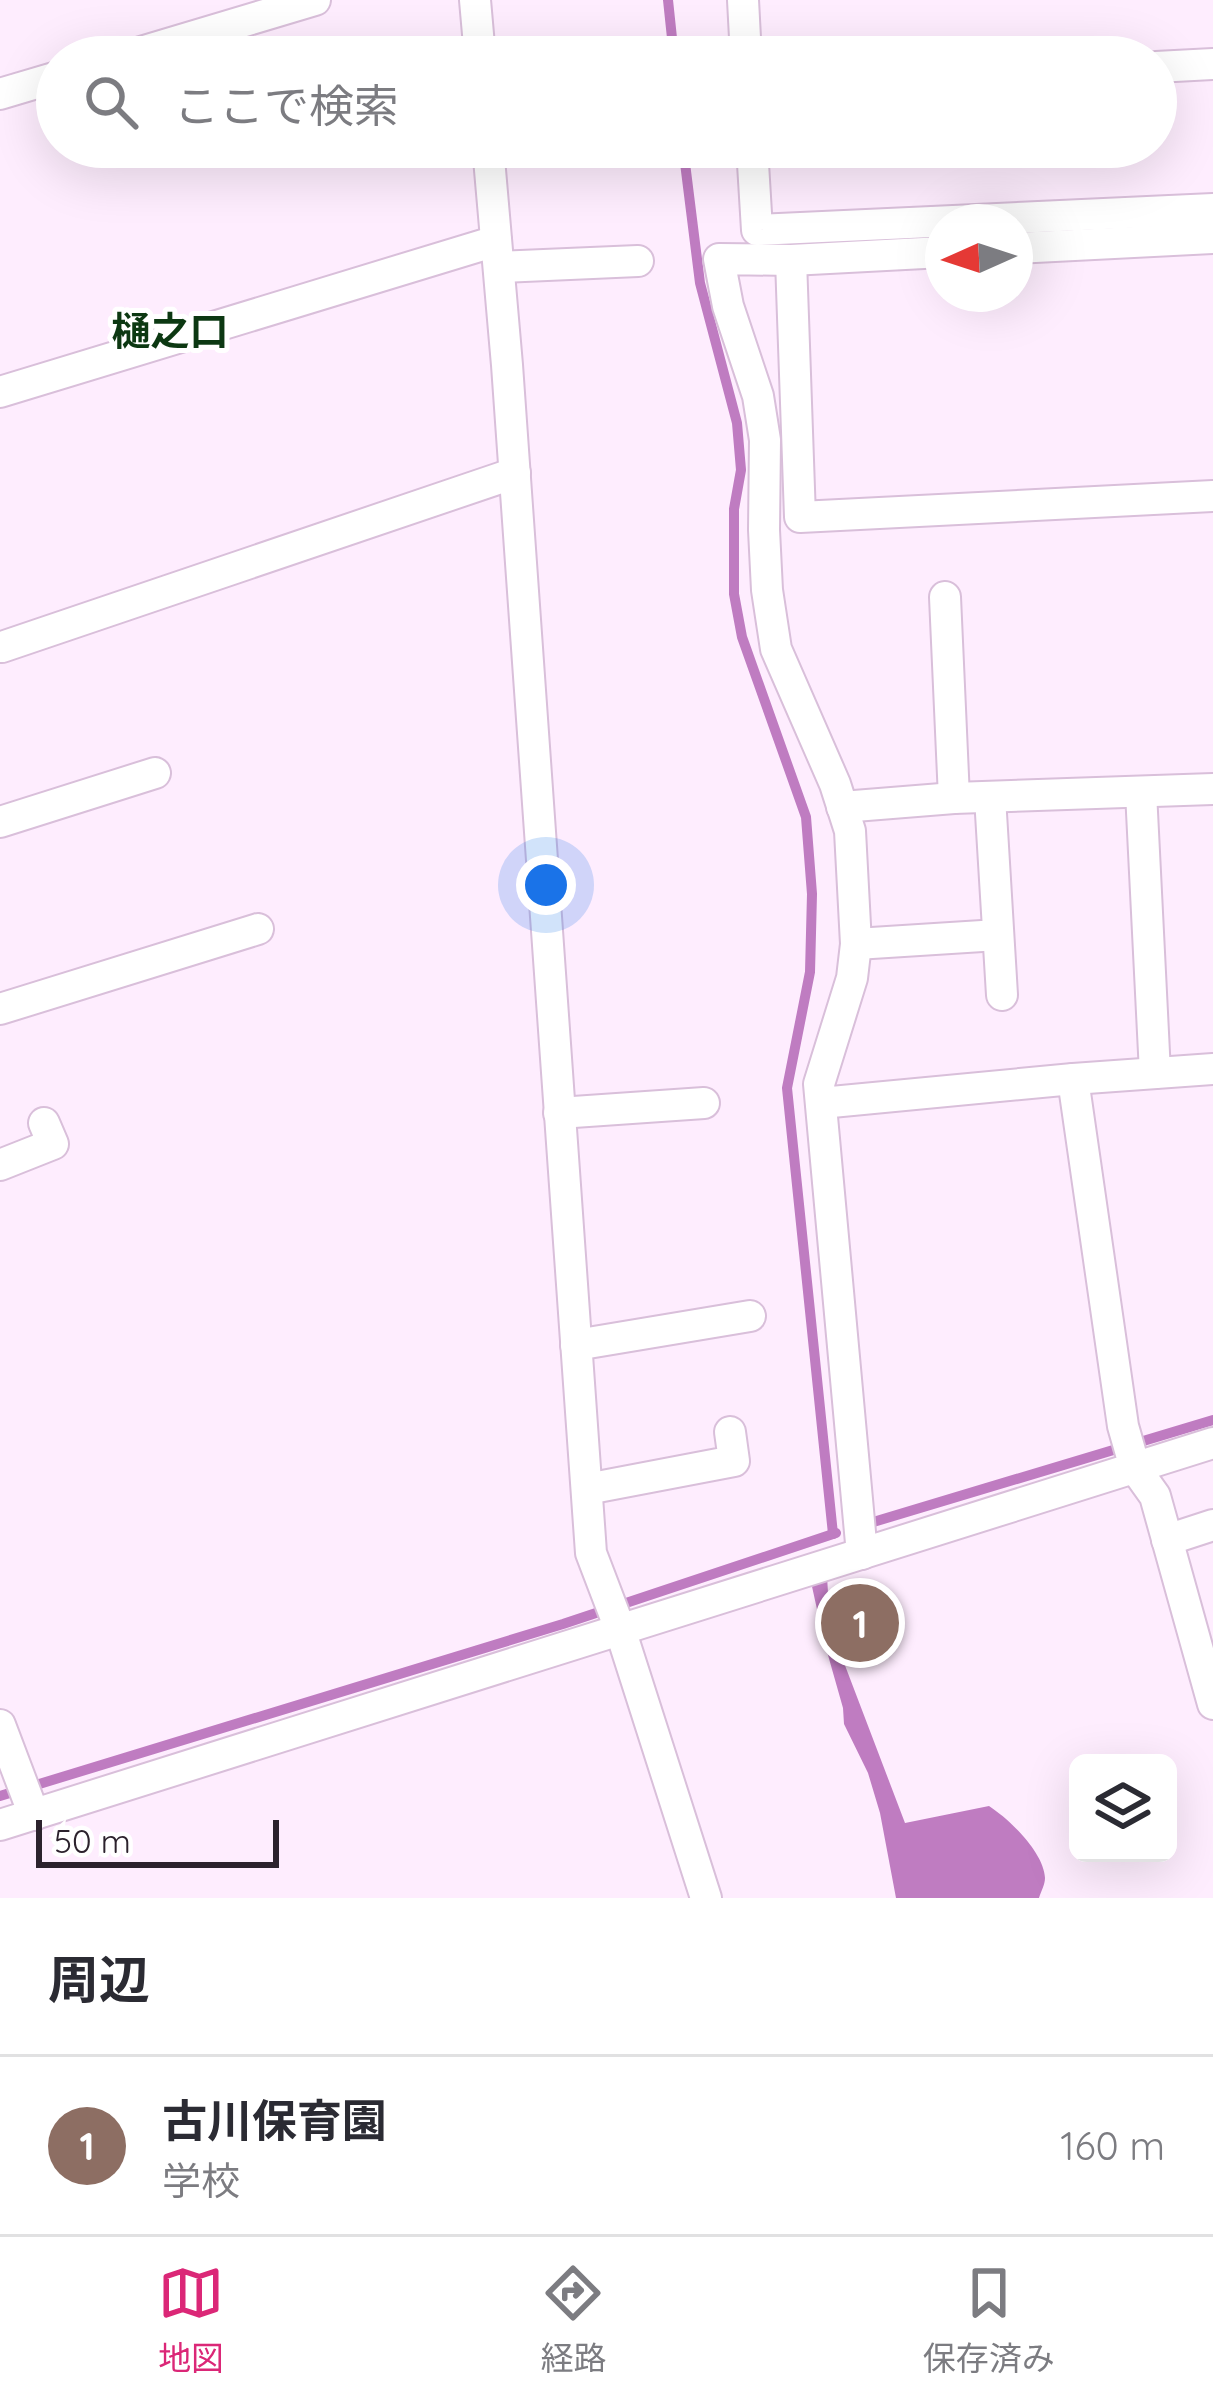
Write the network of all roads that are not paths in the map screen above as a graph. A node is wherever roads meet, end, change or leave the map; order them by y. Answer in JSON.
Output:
{"nodes":[{"id":1,"x":314,"y":0,"type":"edge"},
{"id":2,"x":475,"y":0,"type":"edge"},
{"id":3,"x":743,"y":0,"type":"edge"},
{"id":4,"x":194,"y":36,"type":"edge"},
{"id":5,"x":478,"y":36,"type":"edge"},
{"id":6,"x":745,"y":36,"type":"edge"},
{"id":7,"x":1213,"y":64,"type":"edge"},
{"id":8,"x":1177,"y":66,"type":"edge"},
{"id":9,"x":36,"y":83,"type":"edge"},
{"id":10,"x":0,"y":94,"type":"edge"},
{"id":11,"x":490,"y":168,"type":"edge"},
{"id":12,"x":753,"y":168,"type":"edge"},
{"id":13,"x":1213,"y":209,"type":"edge"},
{"id":14,"x":1167,"y":225,"type":"junction"},
{"id":15,"x":1085,"y":230,"type":"junction"},
{"id":16,"x":1213,"y":238,"type":"edge"},
{"id":17,"x":858,"y":241,"type":"junction"},
{"id":18,"x":1033,"y":243,"type":"edge"},
{"id":19,"x":925,"y":250,"type":"edge"},
{"id":20,"x":497,"y":254,"type":"junction"},
{"id":21,"x":791,"y":260,"type":"junction"},
{"id":22,"x":638,"y":261,"type":"dead end"},
{"id":23,"x":0,"y":392,"type":"edge"},
{"id":24,"x":515,"y":472,"type":"junction"},
{"id":25,"x":1213,"y":496,"type":"edge"},
{"id":26,"x":945,"y":597,"type":"dead end"},
{"id":27,"x":1,"y":646,"type":"edge"},
{"id":28,"x":154,"y":773,"type":"dead end"},
{"id":29,"x":1213,"y":789,"type":"edge"},
{"id":30,"x":1141,"y":792,"type":"junction"},
{"id":31,"x":990,"y":797,"type":"junction"},
{"id":32,"x":955,"y":798,"type":"junction"},
{"id":33,"x":842,"y":807,"type":"junction"},
{"id":34,"x":0,"y":822,"type":"edge"},
{"id":35,"x":258,"y":929,"type":"dead end"},
{"id":36,"x":998,"y":935,"type":"junction"},
{"id":37,"x":856,"y":944,"type":"junction"},
{"id":38,"x":1002,"y":995,"type":"dead end"},
{"id":39,"x":0,"y":1010,"type":"edge"},
{"id":40,"x":1213,"y":1069,"type":"edge"},
{"id":41,"x":1155,"y":1073,"type":"junction"},
{"id":42,"x":1073,"y":1079,"type":"junction"},
{"id":43,"x":704,"y":1102,"type":"dead end"},
{"id":44,"x":821,"y":1103,"type":"junction"},
{"id":45,"x":559,"y":1113,"type":"junction"},
{"id":46,"x":44,"y":1123,"type":"dead end"},
{"id":47,"x":0,"y":1165,"type":"edge"},
{"id":48,"x":750,"y":1316,"type":"dead end"},
{"id":49,"x":576,"y":1345,"type":"junction"},
{"id":50,"x":730,"y":1432,"type":"dead end"},
{"id":51,"x":1213,"y":1443,"type":"edge"},
{"id":52,"x":1135,"y":1468,"type":"junction"},
{"id":53,"x":586,"y":1489,"type":"junction"},
{"id":54,"x":1213,"y":1525,"type":"edge"},
{"id":55,"x":1167,"y":1540,"type":"junction"},
{"id":56,"x":862,"y":1554,"type":"junction"},
{"id":57,"x":1201,"y":1618,"type":"edge"},
{"id":58,"x":620,"y":1629,"type":"junction"},
{"id":59,"x":1213,"y":1704,"type":"edge"},
{"id":60,"x":0,"y":1725,"type":"edge"},
{"id":61,"x":34,"y":1815,"type":"junction"},
{"id":62,"x":0,"y":1826,"type":"edge"},
{"id":63,"x":706,"y":1898,"type":"edge"}],
"edges":[{"from":1,"to":4,"type":"street"},
{"from":2,"to":5,"type":"street"},
{"from":3,"to":6,"type":"street"},
{"from":7,"to":8,"type":"street"},
{"from":9,"to":10,"type":"street"},
{"from":11,"to":20,"type":"street"},
{"from":12,"to":17,"type":"street"},
{"from":13,"to":14,"type":"street"},
{"from":14,"to":15,"type":"street"},
{"from":14,"to":16,"type":"street"},
{"from":15,"to":17,"type":"street"},
{"from":15,"to":18,"type":"street"},
{"from":17,"to":19,"type":"street"},
{"from":17,"to":21,"type":"street"},
{"from":20,"to":22,"type":"street"},
{"from":20,"to":23,"type":"street"},
{"from":20,"to":24,"type":"street"},
{"from":21,"to":25,"type":"street"},
{"from":21,"to":33,"type":"street"},
{"from":24,"to":27,"type":"street"},
{"from":24,"to":45,"type":"street"},
{"from":26,"to":32,"type":"street"},
{"from":28,"to":34,"type":"street"},
{"from":29,"to":30,"type":"street"},
{"from":30,"to":31,"type":"street"},
{"from":30,"to":41,"type":"street"},
{"from":31,"to":32,"type":"street"},
{"from":31,"to":36,"type":"street"},
{"from":32,"to":33,"type":"street"},
{"from":33,"to":37,"type":"street"},
{"from":35,"to":39,"type":"street"},
{"from":36,"to":37,"type":"street"},
{"from":36,"to":38,"type":"street"},
{"from":37,"to":44,"type":"street"},
{"from":40,"to":41,"type":"street"},
{"from":41,"to":42,"type":"street"},
{"from":42,"to":44,"type":"street"},
{"from":42,"to":52,"type":"street"},
{"from":43,"to":45,"type":"street"},
{"from":44,"to":56,"type":"street"},
{"from":45,"to":49,"type":"street"},
{"from":46,"to":47,"type":"street"},
{"from":48,"to":49,"type":"street"},
{"from":49,"to":53,"type":"street"},
{"from":50,"to":53,"type":"street"},
{"from":51,"to":52,"type":"street"},
{"from":52,"to":55,"type":"street"},
{"from":52,"to":56,"type":"street"},
{"from":53,"to":58,"type":"street"},
{"from":54,"to":55,"type":"street"},
{"from":55,"to":57,"type":"street"},
{"from":56,"to":58,"type":"street"},
{"from":57,"to":59,"type":"street"},
{"from":58,"to":61,"type":"street"},
{"from":58,"to":63,"type":"street"},
{"from":60,"to":61,"type":"street"},
{"from":61,"to":62,"type":"street"}]}
